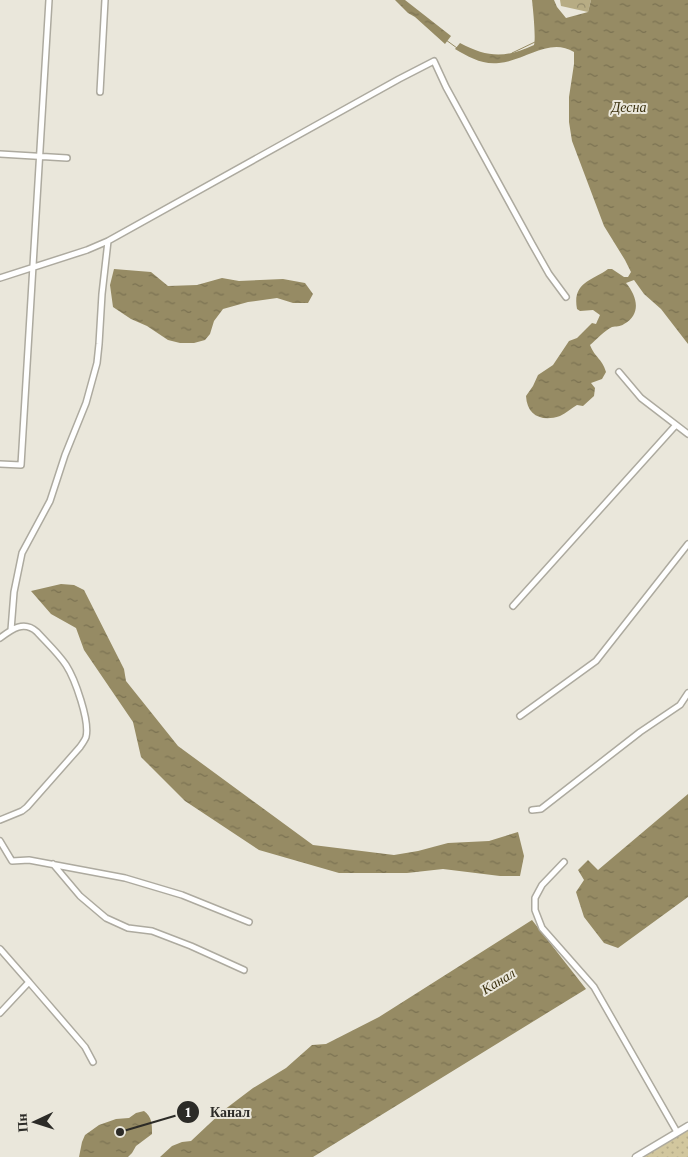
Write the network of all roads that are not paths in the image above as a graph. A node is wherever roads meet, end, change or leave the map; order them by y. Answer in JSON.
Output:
{"nodes":[{"id":1,"x":49,"y":0,"type":"edge"},
{"id":2,"x":105,"y":0,"type":"edge"},
{"id":3,"x":100,"y":92,"type":"dead end"},
{"id":4,"x":0,"y":154,"type":"edge"},
{"id":5,"x":39,"y":156,"type":"junction"},
{"id":6,"x":67,"y":158,"type":"dead end"},
{"id":7,"x":108,"y":241,"type":"junction"},
{"id":8,"x":33,"y":267,"type":"junction"},
{"id":9,"x":0,"y":278,"type":"edge"},
{"id":10,"x":566,"y":297,"type":"dead end"},
{"id":11,"x":619,"y":372,"type":"dead end"},
{"id":12,"x":675,"y":426,"type":"junction"},
{"id":13,"x":688,"y":434,"type":"edge"},
{"id":14,"x":0,"y":464,"type":"edge"},
{"id":15,"x":688,"y":544,"type":"edge"},
{"id":16,"x":513,"y":606,"type":"dead end"},
{"id":17,"x":11,"y":630,"type":"junction"},
{"id":18,"x":0,"y":638,"type":"edge"},
{"id":19,"x":688,"y":694,"type":"edge"},
{"id":20,"x":520,"y":716,"type":"dead end"},
{"id":21,"x":532,"y":810,"type":"dead end"},
{"id":22,"x":0,"y":820,"type":"edge"},
{"id":23,"x":0,"y":841,"type":"edge"},
{"id":24,"x":564,"y":862,"type":"dead end"},
{"id":25,"x":52,"y":864,"type":"junction"},
{"id":26,"x":249,"y":922,"type":"dead end"},
{"id":27,"x":0,"y":949,"type":"edge"},
{"id":28,"x":244,"y":970,"type":"dead end"},
{"id":29,"x":29,"y":982,"type":"junction"},
{"id":30,"x":0,"y":1013,"type":"edge"},
{"id":31,"x":93,"y":1062,"type":"dead end"},
{"id":32,"x":688,"y":1126,"type":"edge"},
{"id":33,"x":677,"y":1132,"type":"junction"},
{"id":34,"x":636,"y":1157,"type":"edge"}],
"edges":[{"from":1,"to":5,"type":"street"},
{"from":2,"to":3,"type":"street"},
{"from":4,"to":5,"type":"street"},
{"from":5,"to":6,"type":"street"},
{"from":5,"to":8,"type":"street"},
{"from":7,"to":8,"type":"street"},
{"from":7,"to":10,"type":"street"},
{"from":7,"to":17,"type":"street"},
{"from":8,"to":9,"type":"street"},
{"from":8,"to":14,"type":"street"},
{"from":11,"to":12,"type":"street"},
{"from":12,"to":13,"type":"street"},
{"from":12,"to":16,"type":"street"},
{"from":15,"to":20,"type":"street"},
{"from":17,"to":18,"type":"street"},
{"from":17,"to":22,"type":"street"},
{"from":19,"to":21,"type":"street"},
{"from":23,"to":25,"type":"street"},
{"from":24,"to":33,"type":"street"},
{"from":25,"to":26,"type":"street"},
{"from":25,"to":28,"type":"street"},
{"from":27,"to":29,"type":"street"},
{"from":29,"to":30,"type":"street"},
{"from":29,"to":31,"type":"street"},
{"from":32,"to":33,"type":"street"},
{"from":33,"to":34,"type":"street"}]}
